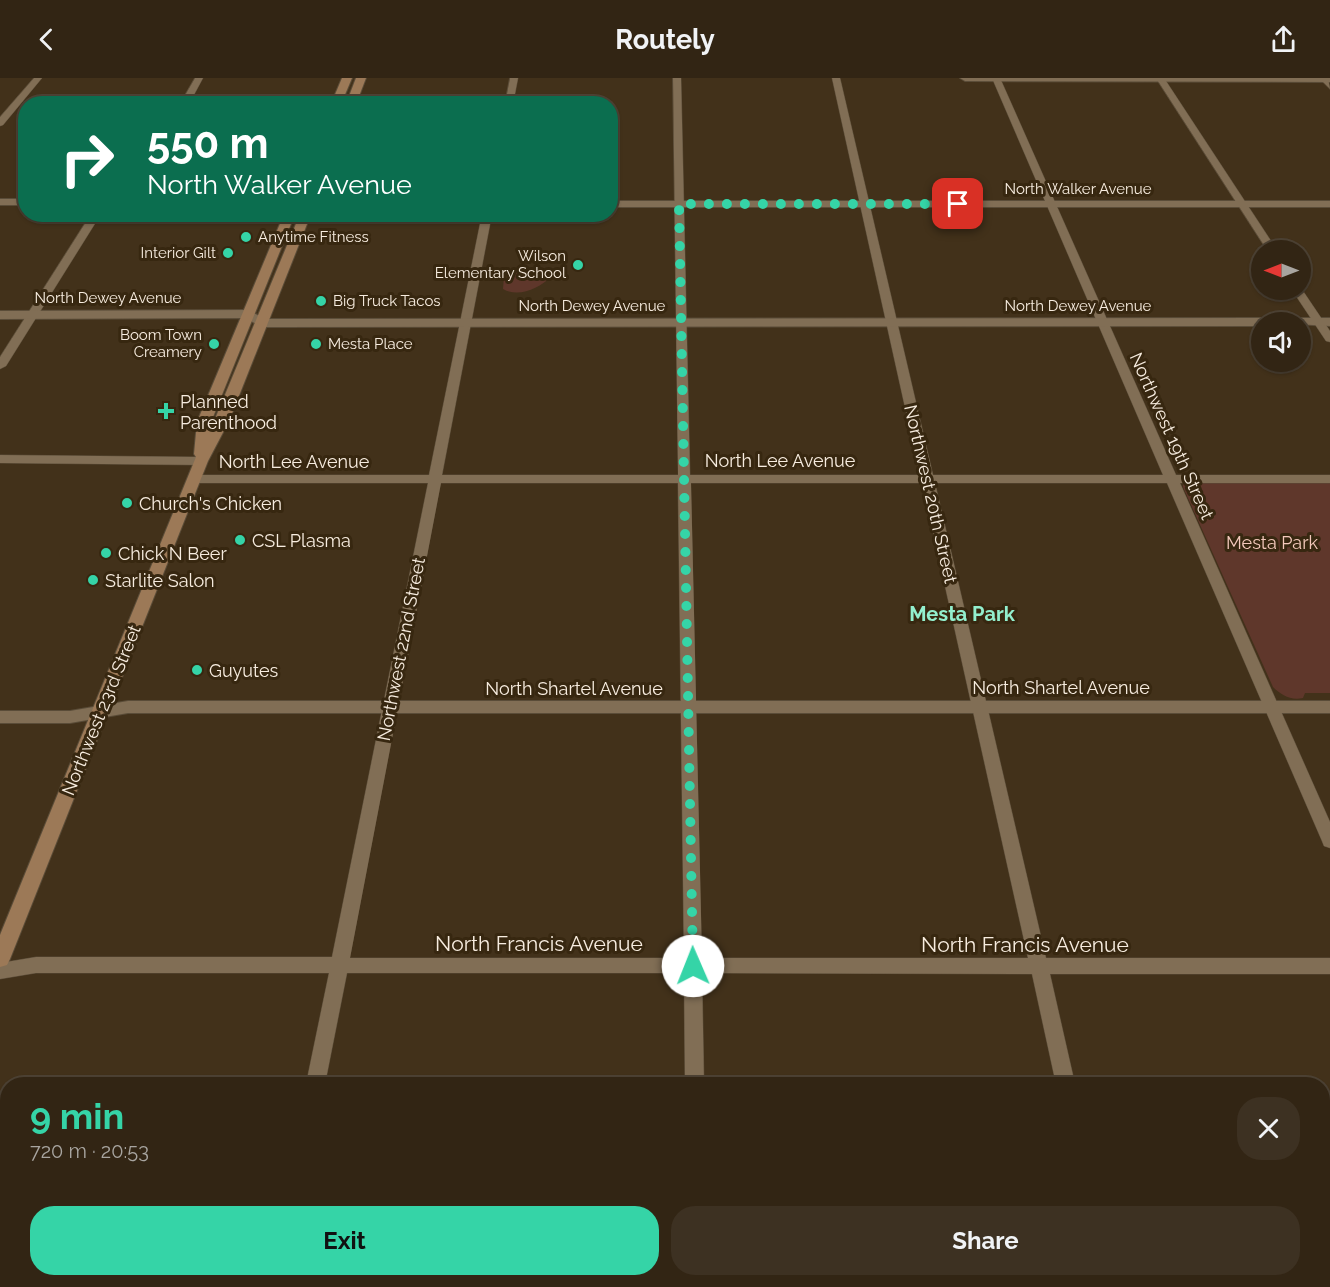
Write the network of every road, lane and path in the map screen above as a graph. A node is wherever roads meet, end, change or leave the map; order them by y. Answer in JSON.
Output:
{"nodes":[{"id":1,"x":38,"y":78,"type":"edge"},
{"id":2,"x":199,"y":78,"type":"edge"},
{"id":3,"x":347,"y":78,"type":"edge"},
{"id":4,"x":361,"y":78,"type":"edge"},
{"id":5,"x":514,"y":78,"type":"edge"},
{"id":6,"x":677,"y":78,"type":"edge"},
{"id":7,"x":836,"y":78,"type":"edge"},
{"id":8,"x":965,"y":78,"type":"edge"},
{"id":9,"x":996,"y":78,"type":"edge"},
{"id":10,"x":1160,"y":78,"type":"edge"},
{"id":11,"x":1327,"y":81,"type":"edge"},
{"id":12,"x":23,"y":96,"type":"edge"},
{"id":13,"x":189,"y":96,"type":"edge"},
{"id":14,"x":339,"y":96,"type":"edge"},
{"id":15,"x":354,"y":96,"type":"edge"},
{"id":16,"x":511,"y":96,"type":"edge"},
{"id":17,"x":18,"y":102,"type":"edge"},
{"id":18,"x":0,"y":123,"type":"edge"},
{"id":19,"x":0,"y":202,"type":"edge"},
{"id":20,"x":18,"y":202,"type":"edge"},
{"id":21,"x":1051,"y":203,"type":"junction"},
{"id":22,"x":618,"y":204,"type":"edge"},
{"id":23,"x":679,"y":204,"type":"junction"},
{"id":24,"x":865,"y":204,"type":"junction"},
{"id":25,"x":1241,"y":204,"type":"junction"},
{"id":26,"x":1330,"y":204,"type":"edge"},
{"id":27,"x":91,"y":222,"type":"edge"},
{"id":28,"x":287,"y":222,"type":"edge"},
{"id":29,"x":303,"y":222,"type":"edge"},
{"id":30,"x":485,"y":222,"type":"edge"},
{"id":31,"x":1265,"y":240,"type":"edge"},
{"id":32,"x":1305,"y":300,"type":"edge"},
{"id":33,"x":248,"y":314,"type":"junction"},
{"id":34,"x":0,"y":315,"type":"edge"},
{"id":35,"x":32,"y":315,"type":"junction"},
{"id":36,"x":466,"y":322,"type":"junction"},
{"id":37,"x":681,"y":322,"type":"junction"},
{"id":38,"x":892,"y":322,"type":"junction"},
{"id":39,"x":1103,"y":322,"type":"junction"},
{"id":40,"x":1324,"y":322,"type":"edge"},
{"id":41,"x":262,"y":323,"type":"junction"},
{"id":42,"x":1330,"y":339,"type":"edge"},
{"id":43,"x":0,"y":366,"type":"edge"},
{"id":44,"x":0,"y":459,"type":"edge"},
{"id":45,"x":201,"y":461,"type":"junction"},
{"id":46,"x":435,"y":478,"type":"junction"},
{"id":47,"x":684,"y":478,"type":"junction"},
{"id":48,"x":928,"y":478,"type":"junction"},
{"id":49,"x":1171,"y":478,"type":"junction"},
{"id":50,"x":194,"y":479,"type":"junction"},
{"id":51,"x":1330,"y":479,"type":"edge"},
{"id":52,"x":688,"y":707,"type":"junction"},
{"id":53,"x":980,"y":707,"type":"junction"},
{"id":54,"x":1271,"y":707,"type":"junction"},
{"id":55,"x":1330,"y":707,"type":"edge"},
{"id":56,"x":390,"y":708,"type":"junction"},
{"id":57,"x":100,"y":712,"type":"junction"},
{"id":58,"x":0,"y":717,"type":"edge"},
{"id":59,"x":1330,"y":841,"type":"edge"},
{"id":60,"x":0,"y":959,"type":"edge"},
{"id":61,"x":339,"y":966,"type":"junction"},
{"id":62,"x":693,"y":966,"type":"junction"},
{"id":63,"x":1039,"y":966,"type":"junction"},
{"id":64,"x":1330,"y":966,"type":"edge"},
{"id":65,"x":0,"y":971,"type":"edge"},
{"id":66,"x":317,"y":1077,"type":"edge"},
{"id":67,"x":696,"y":1077,"type":"edge"},
{"id":68,"x":1064,"y":1077,"type":"edge"}],
"edges":[{"from":1,"to":12,"type":"street"},
{"from":2,"to":13,"type":"street"},
{"from":3,"to":14,"type":"main road"},
{"from":4,"to":15,"type":"main road"},
{"from":5,"to":16,"type":"street"},
{"from":6,"to":23,"type":"street"},
{"from":7,"to":24,"type":"street","name":"Northwest 20th Street"},
{"from":8,"to":9,"type":"street"},
{"from":9,"to":10,"type":"street"},
{"from":9,"to":21,"type":"street","name":"Northwest 19th Street"},
{"from":10,"to":11,"type":"street"},
{"from":10,"to":25,"type":"street"},
{"from":17,"to":18,"type":"street"},
{"from":19,"to":20,"type":"street"},
{"from":21,"to":24,"type":"street","name":"North Walker Avenue"},
{"from":21,"to":25,"type":"street","name":"North Walker Avenue"},
{"from":21,"to":39,"type":"street","name":"Northwest 19th Street"},
{"from":22,"to":23,"type":"street","name":"North Walker Avenue"},
{"from":23,"to":24,"type":"street","name":"North Walker Avenue"},
{"from":23,"to":37,"type":"street"},
{"from":24,"to":38,"type":"street","name":"Northwest 20th Street"},
{"from":25,"to":26,"type":"street","name":"North Walker Avenue"},
{"from":25,"to":31,"type":"street"},
{"from":27,"to":35,"type":"street"},
{"from":28,"to":33,"type":"main road","name":"Northwest 23rd Street"},
{"from":29,"to":41,"type":"main road","name":"Northwest 23rd Street"},
{"from":30,"to":36,"type":"street","name":"Northwest 22nd Street"},
{"from":32,"to":40,"type":"street"},
{"from":33,"to":35,"type":"street","name":"North Dewey Avenue"},
{"from":33,"to":41,"type":"street"},
{"from":33,"to":45,"type":"main road","name":"Northwest 23rd Street"},
{"from":34,"to":35,"type":"street","name":"North Dewey Avenue"},
{"from":35,"to":43,"type":"street"},
{"from":36,"to":37,"type":"street","name":"North Dewey Avenue"},
{"from":36,"to":41,"type":"street","name":"North Dewey Avenue"},
{"from":36,"to":46,"type":"street","name":"Northwest 22nd Street"},
{"from":37,"to":38,"type":"street","name":"North Dewey Avenue"},
{"from":37,"to":47,"type":"street"},
{"from":38,"to":39,"type":"street","name":"North Dewey Avenue"},
{"from":38,"to":48,"type":"street","name":"Northwest 20th Street"},
{"from":39,"to":40,"type":"street","name":"North Dewey Avenue"},
{"from":39,"to":49,"type":"street","name":"Northwest 19th Street"},
{"from":40,"to":42,"type":"street"},
{"from":41,"to":45,"type":"main road","name":"Northwest 23rd Street"},
{"from":44,"to":45,"type":"street","name":"North Lee Avenue"},
{"from":45,"to":50,"type":"main road","name":"Northwest 23rd Street"},
{"from":46,"to":47,"type":"street","name":"North Lee Avenue"},
{"from":46,"to":50,"type":"street","name":"North Lee Avenue"},
{"from":46,"to":56,"type":"street","name":"Northwest 22nd Street"},
{"from":47,"to":48,"type":"street","name":"North Lee Avenue"},
{"from":47,"to":52,"type":"street"},
{"from":48,"to":49,"type":"street","name":"North Lee Avenue"},
{"from":48,"to":53,"type":"street","name":"Northwest 20th Street"},
{"from":49,"to":51,"type":"street","name":"North Lee Avenue"},
{"from":49,"to":54,"type":"street","name":"Northwest 19th Street"},
{"from":50,"to":57,"type":"main road","name":"Northwest 23rd Street"},
{"from":52,"to":53,"type":"street","name":"North Shartel Avenue"},
{"from":52,"to":56,"type":"street","name":"North Shartel Avenue"},
{"from":52,"to":62,"type":"street"},
{"from":53,"to":54,"type":"street","name":"North Shartel Avenue"},
{"from":53,"to":63,"type":"street","name":"Northwest 20th Street"},
{"from":54,"to":55,"type":"street","name":"North Shartel Avenue"},
{"from":54,"to":59,"type":"street","name":"Northwest 19th Street"},
{"from":56,"to":57,"type":"street","name":"North Shartel Avenue"},
{"from":56,"to":61,"type":"street","name":"Northwest 22nd Street"},
{"from":57,"to":58,"type":"street","name":"North Shartel Avenue"},
{"from":57,"to":60,"type":"main road","name":"Northwest 23rd Street"},
{"from":61,"to":62,"type":"street","name":"North Francis Avenue"},
{"from":61,"to":65,"type":"street","name":"North Francis Avenue"},
{"from":61,"to":66,"type":"street","name":"Northwest 22nd Street"},
{"from":62,"to":63,"type":"street","name":"North Francis Avenue"},
{"from":62,"to":67,"type":"street"},
{"from":63,"to":64,"type":"street","name":"North Francis Avenue"},
{"from":63,"to":68,"type":"street","name":"Northwest 20th Street"}]}
